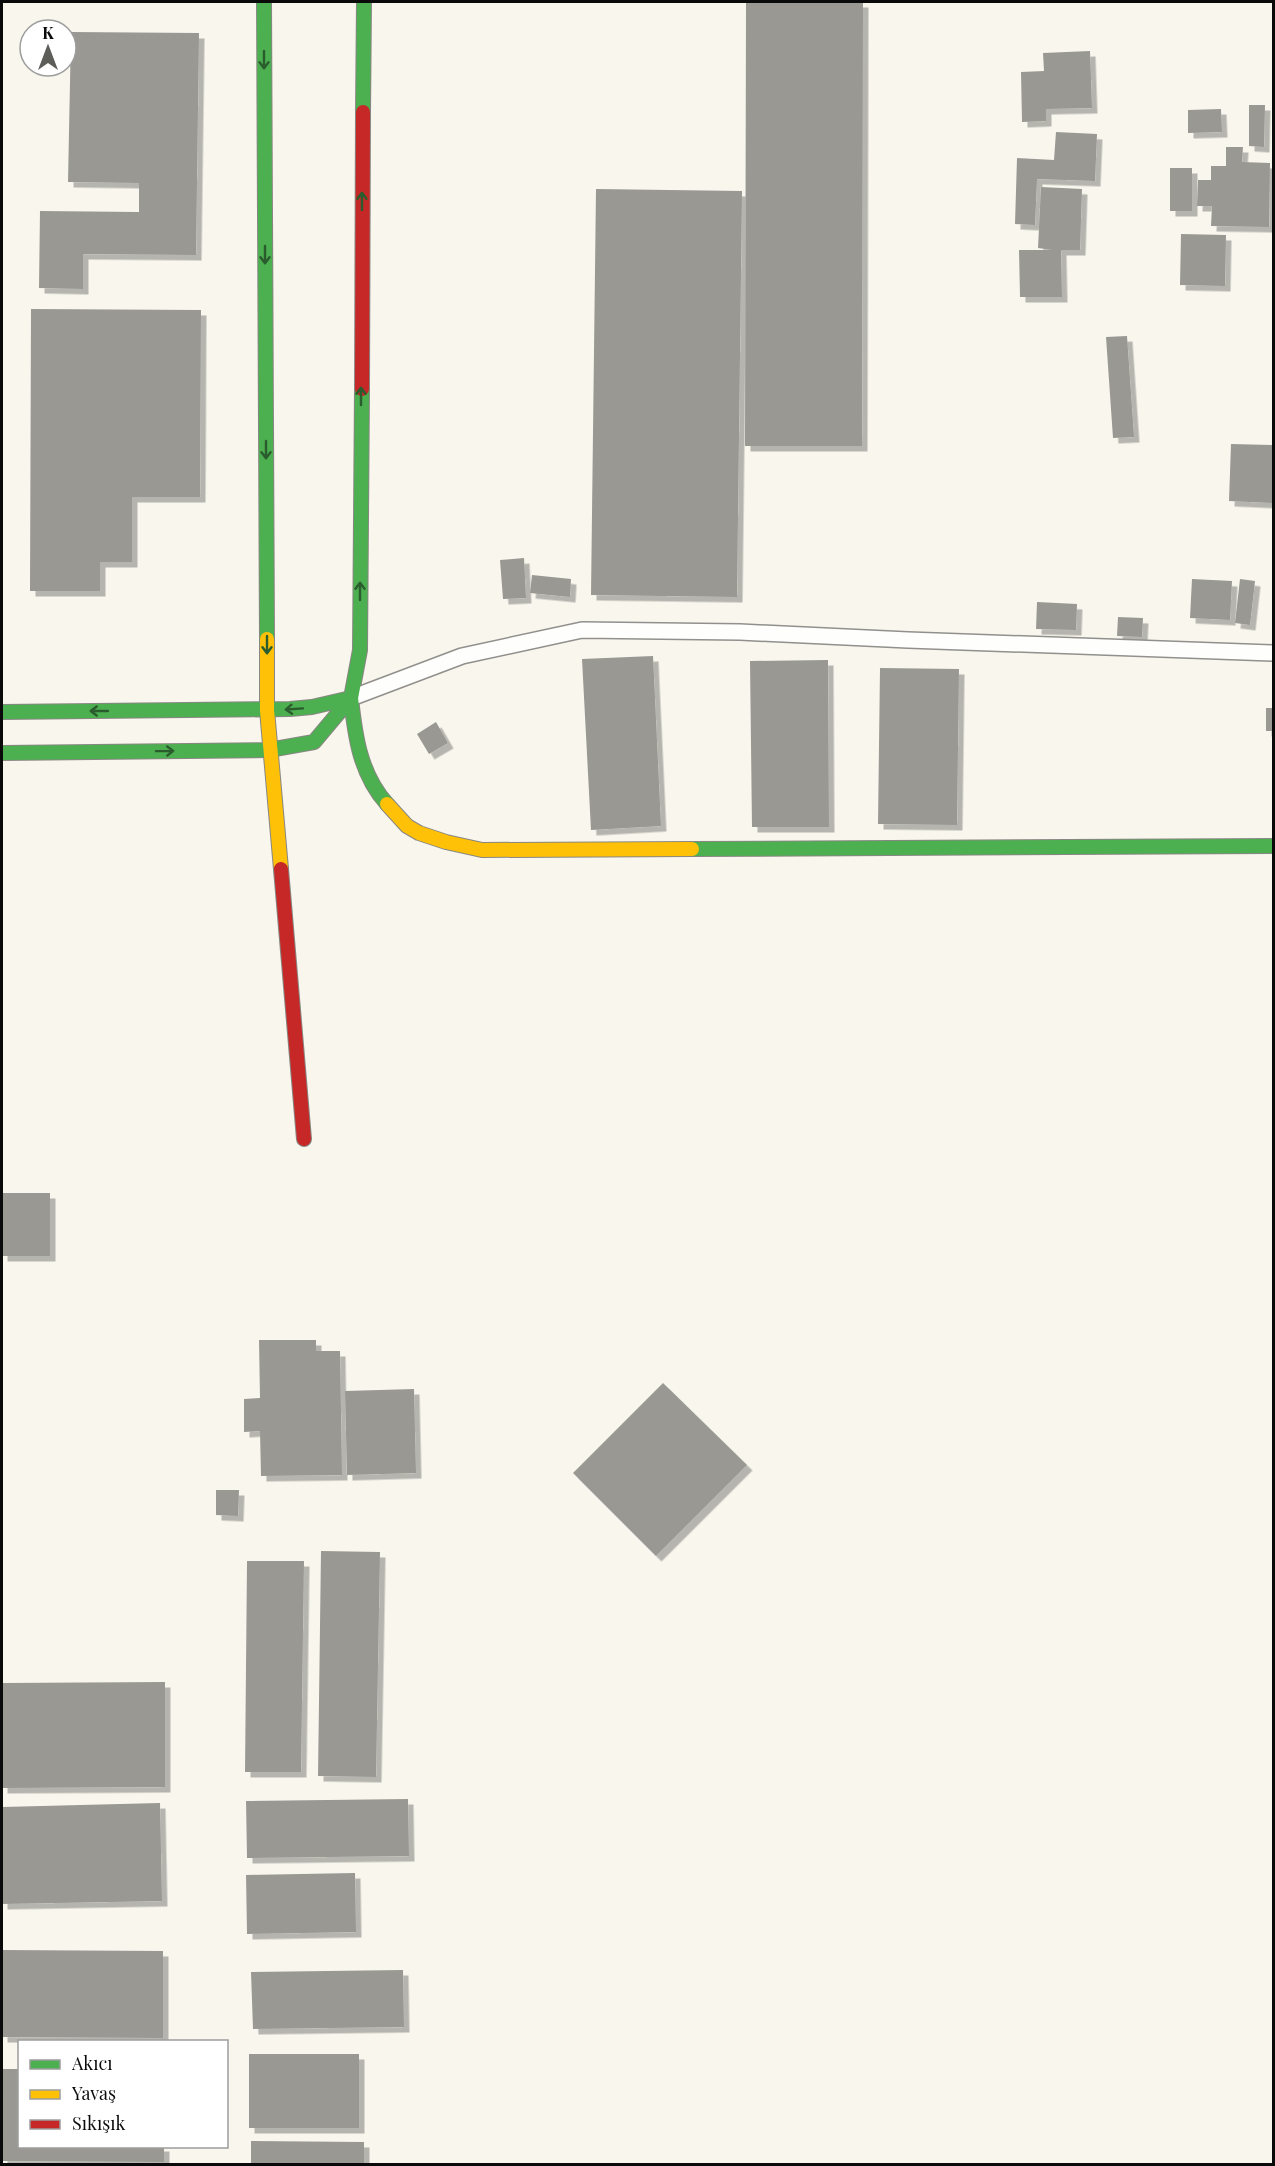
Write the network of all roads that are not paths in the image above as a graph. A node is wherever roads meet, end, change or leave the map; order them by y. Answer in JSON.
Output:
{"nodes":[{"id":1,"x":264,"y":2,"type":"edge"},
{"id":2,"x":364,"y":2,"type":"edge"},
{"id":3,"x":1274,"y":653,"type":"edge"},
{"id":4,"x":351,"y":698,"type":"junction"},
{"id":5,"x":267,"y":710,"type":"junction"},
{"id":6,"x":2,"y":712,"type":"edge"},
{"id":7,"x":269,"y":750,"type":"junction"},
{"id":8,"x":2,"y":753,"type":"edge"},
{"id":9,"x":1273,"y":847,"type":"edge"},
{"id":10,"x":303,"y":1140,"type":"dead end"}],
"edges":[{"from":1,"to":5,"type":"main road","one_way":true},
{"from":4,"to":2,"type":"main road","one_way":true},
{"from":3,"to":4,"type":"lane"},
{"from":4,"to":5,"type":"main road","one_way":true},
{"from":4,"to":7,"type":"main road"},
{"from":4,"to":9,"type":"main road"},
{"from":5,"to":6,"type":"main road","one_way":true},
{"from":5,"to":7,"type":"main road"},
{"from":8,"to":7,"type":"main road","one_way":true},
{"from":7,"to":10,"type":"main road"}]}
